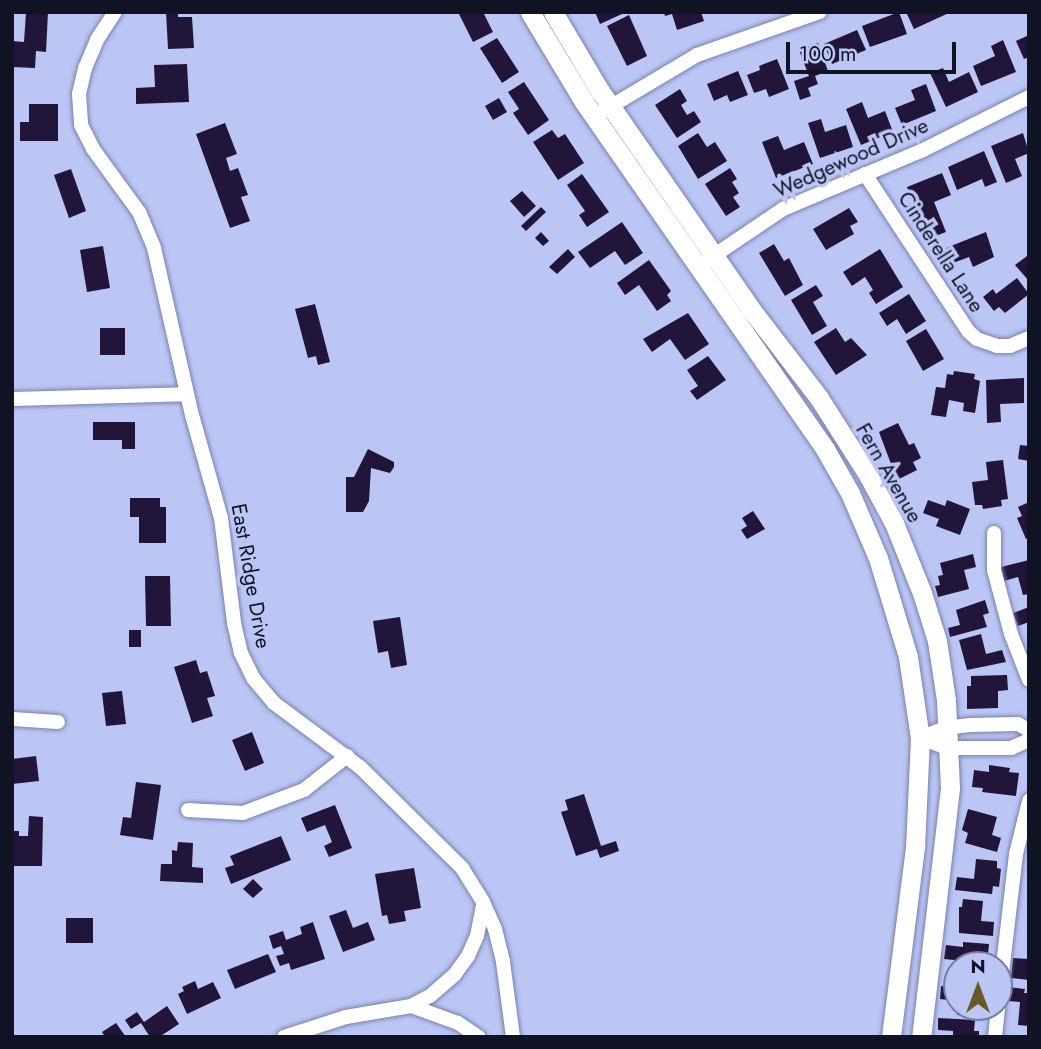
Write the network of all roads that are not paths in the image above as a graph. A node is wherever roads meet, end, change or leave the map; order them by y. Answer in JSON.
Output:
{"nodes":[{"id":1,"x":115,"y":12,"type":"edge"},
{"id":2,"x":530,"y":12,"type":"edge"},
{"id":3,"x":552,"y":12,"type":"edge"},
{"id":4,"x":820,"y":12,"type":"edge"},
{"id":5,"x":1029,"y":97,"type":"edge"},
{"id":6,"x":602,"y":111,"type":"junction"},
{"id":7,"x":865,"y":174,"type":"junction"},
{"id":8,"x":714,"y":255,"type":"junction"},
{"id":9,"x":697,"y":268,"type":"junction"},
{"id":10,"x":1029,"y":338,"type":"edge"},
{"id":11,"x":187,"y":394,"type":"junction"},
{"id":12,"x":12,"y":399,"type":"edge"},
{"id":13,"x":994,"y":533,"type":"dead end"},
{"id":14,"x":1029,"y":680,"type":"edge"},
{"id":15,"x":12,"y":719,"type":"edge"},
{"id":16,"x":58,"y":722,"type":"dead end"},
{"id":17,"x":945,"y":728,"type":"junction"},
{"id":18,"x":1029,"y":730,"type":"edge"},
{"id":19,"x":920,"y":738,"type":"junction"},
{"id":20,"x":1029,"y":740,"type":"edge"},
{"id":21,"x":947,"y":748,"type":"junction"},
{"id":22,"x":347,"y":756,"type":"junction"},
{"id":23,"x":1029,"y":801,"type":"edge"},
{"id":24,"x":188,"y":810,"type":"dead end"},
{"id":25,"x":1025,"y":834,"type":"edge"},
{"id":26,"x":483,"y":902,"type":"junction"},
{"id":27,"x":1005,"y":951,"type":"edge"},
{"id":28,"x":411,"y":1006,"type":"junction"},
{"id":29,"x":284,"y":1037,"type":"edge"},
{"id":30,"x":478,"y":1037,"type":"edge"},
{"id":31,"x":513,"y":1037,"type":"edge"},
{"id":32,"x":891,"y":1037,"type":"edge"},
{"id":33,"x":921,"y":1037,"type":"edge"}],
"edges":[{"from":1,"to":11,"type":"street","name":"East Ridge Drive"},
{"from":2,"to":6,"type":"street","name":"Fern Avenue"},
{"from":3,"to":6,"type":"street","name":"Fern Avenue"},
{"from":4,"to":6,"type":"street"},
{"from":5,"to":7,"type":"street","name":"Wedgewood Drive"},
{"from":6,"to":8,"type":"street","name":"Fern Avenue"},
{"from":6,"to":9,"type":"street","name":"Fern Avenue"},
{"from":7,"to":8,"type":"street","name":"Wedgewood Drive"},
{"from":7,"to":10,"type":"street","name":"Cinderella Lane"},
{"from":8,"to":9,"type":"street","name":"Wedgewood Drive"},
{"from":8,"to":17,"type":"street","name":"Fern Avenue"},
{"from":9,"to":19,"type":"street","name":"Fern Avenue"},
{"from":11,"to":12,"type":"street"},
{"from":11,"to":22,"type":"street","name":"East Ridge Drive"},
{"from":13,"to":14,"type":"street"},
{"from":15,"to":16,"type":"street"},
{"from":17,"to":18,"type":"street"},
{"from":17,"to":19,"type":"street"},
{"from":17,"to":21,"type":"street","name":"Fern Avenue"},
{"from":19,"to":21,"type":"street"},
{"from":19,"to":32,"type":"street","name":"Fern Avenue"},
{"from":20,"to":21,"type":"street"},
{"from":21,"to":33,"type":"street","name":"Fern Avenue"},
{"from":22,"to":24,"type":"street"},
{"from":22,"to":26,"type":"street","name":"East Ridge Drive"},
{"from":23,"to":25,"type":"street"},
{"from":25,"to":27,"type":"street"},
{"from":26,"to":28,"type":"street"},
{"from":26,"to":31,"type":"street","name":"East Ridge Drive"},
{"from":28,"to":29,"type":"street"},
{"from":28,"to":30,"type":"street"}]}
